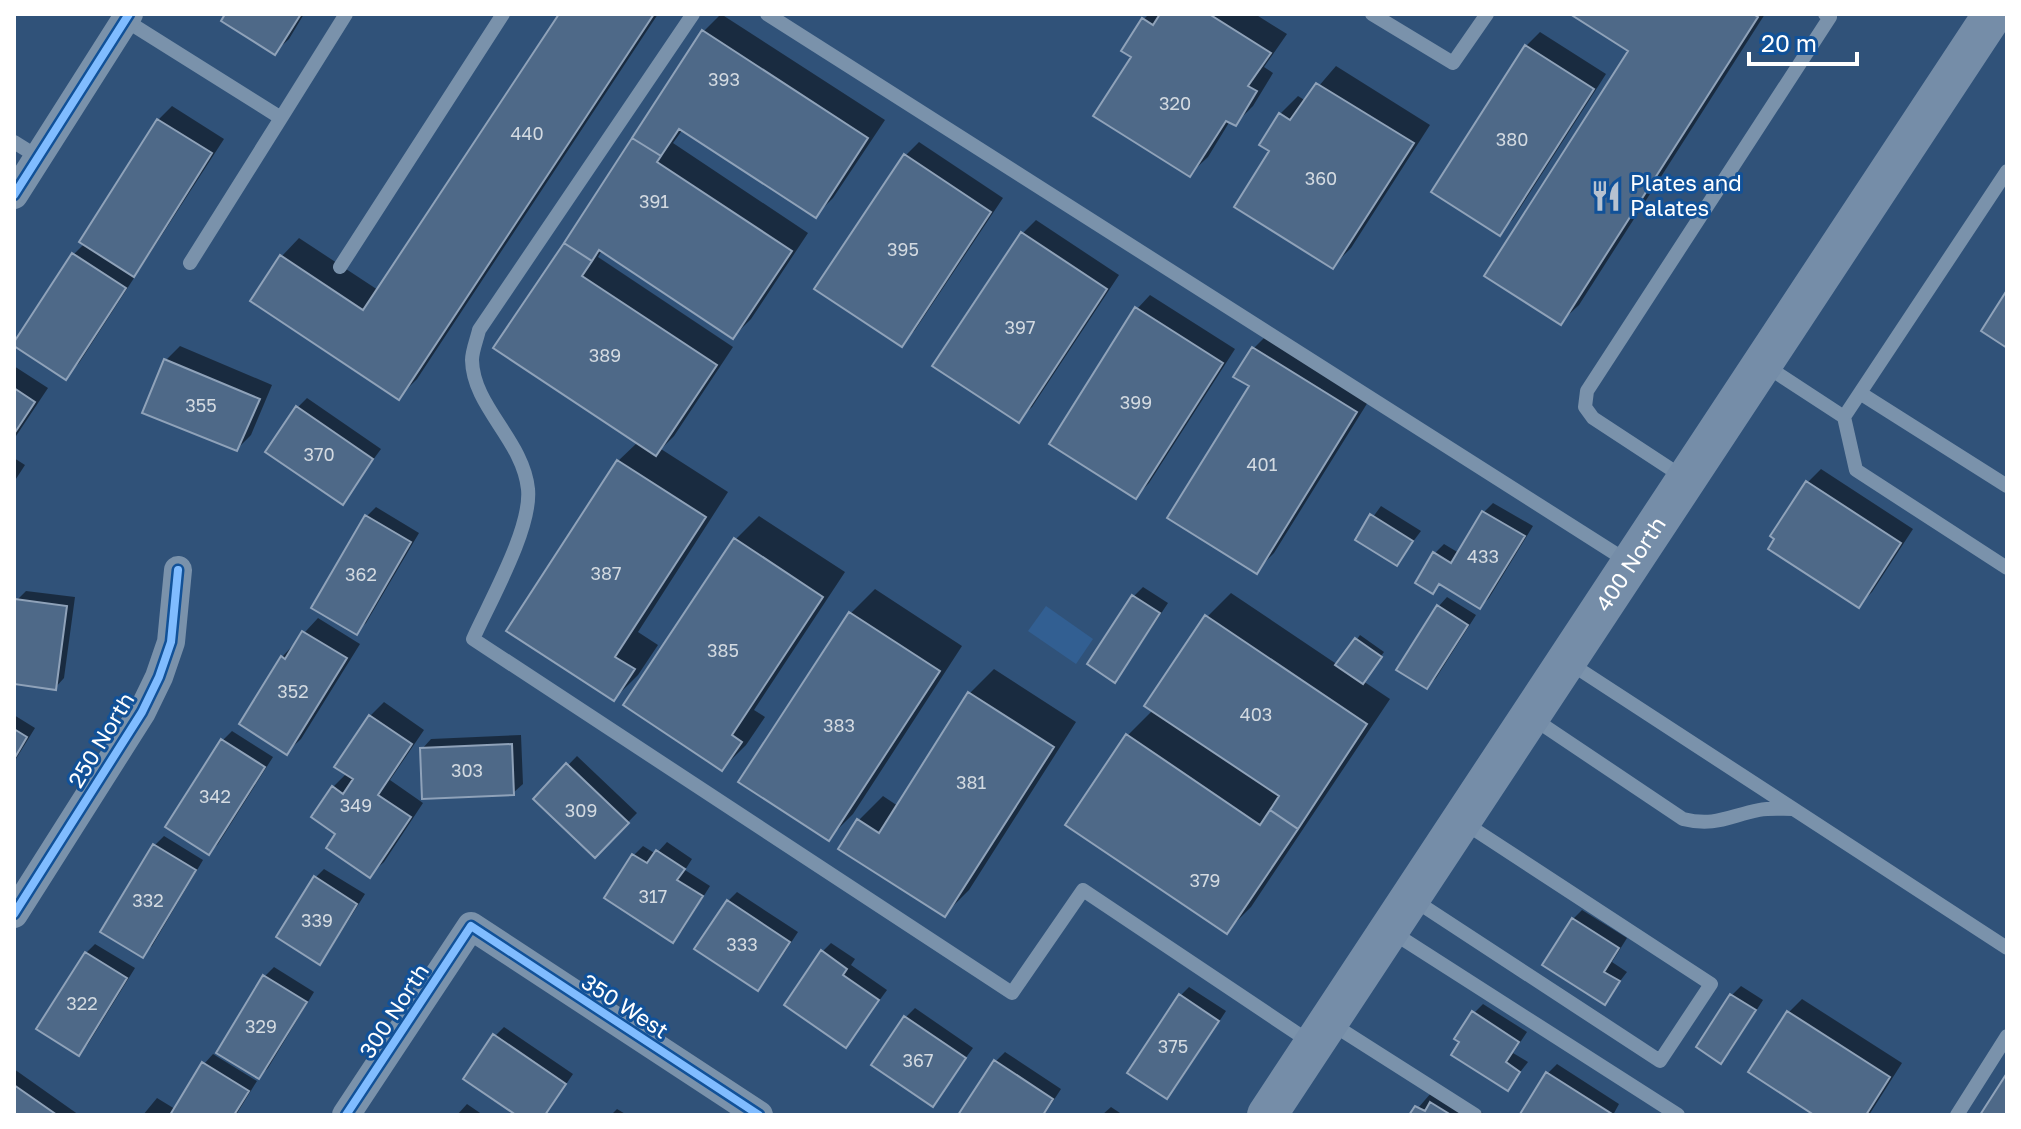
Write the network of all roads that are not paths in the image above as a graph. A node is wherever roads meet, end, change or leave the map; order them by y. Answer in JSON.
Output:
{"nodes":[{"id":1,"x":346,"y":14,"type":"edge"},
{"id":2,"x":503,"y":14,"type":"edge"},
{"id":3,"x":693,"y":14,"type":"edge"},
{"id":4,"x":767,"y":14,"type":"edge"},
{"id":5,"x":1372,"y":14,"type":"edge"},
{"id":6,"x":1487,"y":14,"type":"edge"},
{"id":7,"x":1825,"y":14,"type":"edge"},
{"id":8,"x":1993,"y":14,"type":"edge"},
{"id":9,"x":127,"y":17,"type":"edge"},
{"id":10,"x":281,"y":118,"type":"junction"},
{"id":11,"x":14,"y":142,"type":"edge"},
{"id":12,"x":38,"y":157,"type":"junction"},
{"id":13,"x":2007,"y":171,"type":"edge"},
{"id":14,"x":14,"y":195,"type":"edge"},
{"id":15,"x":190,"y":263,"type":"dead end"},
{"id":16,"x":340,"y":267,"type":"dead end"},
{"id":17,"x":1762,"y":363,"type":"junction"},
{"id":18,"x":1860,"y":393,"type":"junction"},
{"id":19,"x":1844,"y":417,"type":"junction"},
{"id":20,"x":1686,"y":479,"type":"junction"},
{"id":21,"x":2007,"y":486,"type":"edge"},
{"id":22,"x":1631,"y":563,"type":"junction"},
{"id":23,"x":2007,"y":568,"type":"edge"},
{"id":24,"x":178,"y":570,"type":"dead end"},
{"id":25,"x":1566,"y":661,"type":"junction"},
{"id":26,"x":1530,"y":716,"type":"junction"},
{"id":27,"x":1792,"y":809,"type":"junction"},
{"id":28,"x":1461,"y":820,"type":"junction"},
{"id":29,"x":14,"y":914,"type":"edge"},
{"id":30,"x":1399,"y":914,"type":"junction"},
{"id":31,"x":471,"y":926,"type":"joint"},
{"id":32,"x":2007,"y":948,"type":"edge"},
{"id":33,"x":1321,"y":1032,"type":"junction"},
{"id":34,"x":2007,"y":1036,"type":"edge"},
{"id":35,"x":346,"y":1115,"type":"edge"},
{"id":36,"x":759,"y":1115,"type":"edge"},
{"id":37,"x":1267,"y":1115,"type":"edge"},
{"id":38,"x":1475,"y":1115,"type":"edge"},
{"id":39,"x":1678,"y":1115,"type":"edge"},
{"id":40,"x":1957,"y":1115,"type":"edge"}],
"edges":[{"from":1,"to":10,"type":"lane"},
{"from":2,"to":16,"type":"lane"},
{"from":3,"to":33,"type":"lane"},
{"from":4,"to":22,"type":"lane"},
{"from":5,"to":6,"type":"lane"},
{"from":7,"to":20,"type":"lane"},
{"from":8,"to":17,"type":"main road","name":"400 North"},
{"from":9,"to":10,"type":"lane"},
{"from":9,"to":12,"type":"street"},
{"from":10,"to":15,"type":"lane"},
{"from":11,"to":12,"type":"lane"},
{"from":12,"to":14,"type":"street"},
{"from":13,"to":18,"type":"lane"},
{"from":17,"to":19,"type":"lane"},
{"from":17,"to":20,"type":"main road","name":"400 North"},
{"from":18,"to":19,"type":"lane"},
{"from":18,"to":21,"type":"lane"},
{"from":19,"to":23,"type":"lane"},
{"from":20,"to":22,"type":"main road","name":"400 North"},
{"from":22,"to":25,"type":"main road","name":"400 North"},
{"from":24,"to":29,"type":"street","name":"250 North"},
{"from":25,"to":26,"type":"main road","name":"400 North"},
{"from":25,"to":27,"type":"lane"},
{"from":26,"to":27,"type":"lane"},
{"from":26,"to":28,"type":"main road","name":"400 North"},
{"from":27,"to":32,"type":"lane"},
{"from":28,"to":30,"type":"main road","name":"400 North"},
{"from":28,"to":30,"type":"lane"},
{"from":30,"to":33,"type":"main road","name":"400 North"},
{"from":30,"to":39,"type":"lane"},
{"from":31,"to":35,"type":"street","name":"300 North"},
{"from":31,"to":36,"type":"street","name":"350 West"},
{"from":33,"to":37,"type":"main road","name":"400 North"},
{"from":33,"to":38,"type":"lane"},
{"from":34,"to":40,"type":"lane"}]}
